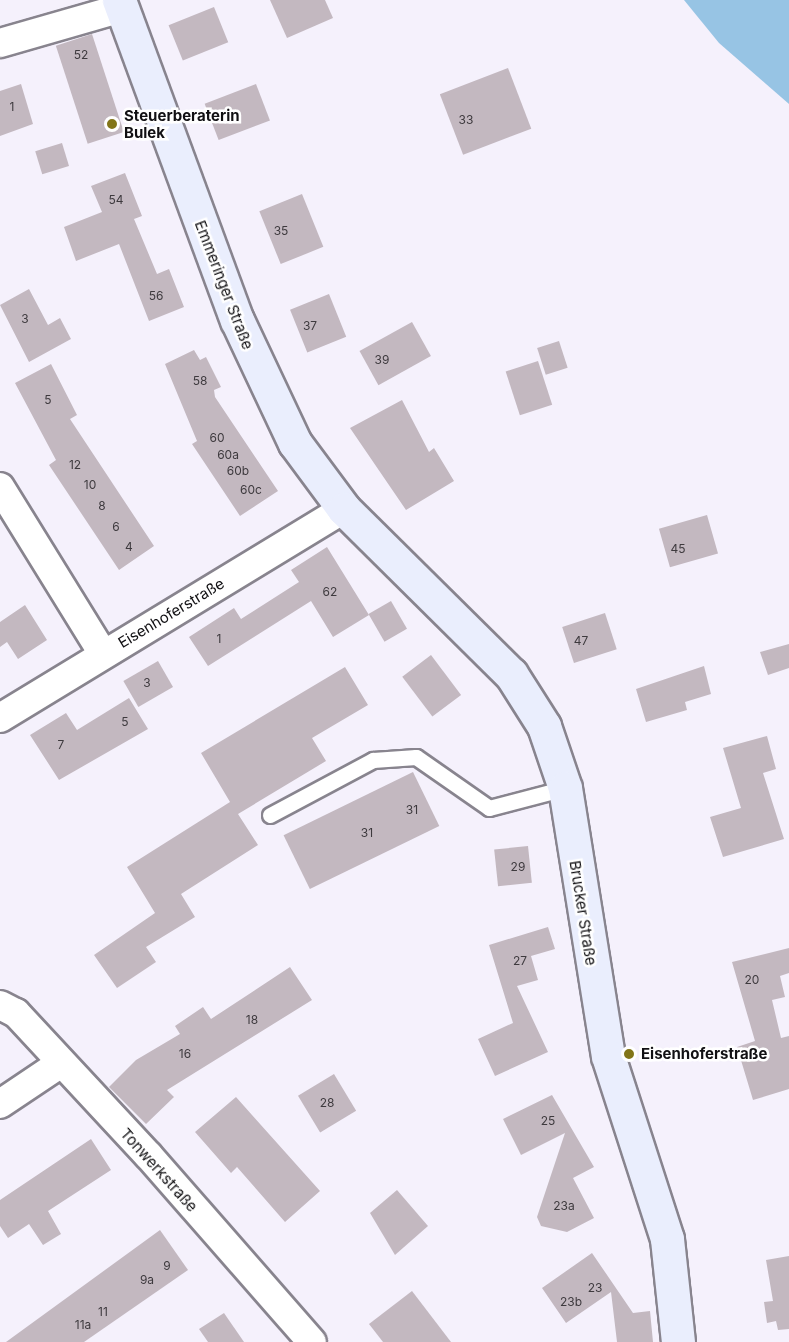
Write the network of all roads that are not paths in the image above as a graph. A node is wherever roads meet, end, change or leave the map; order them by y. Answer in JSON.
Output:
{"nodes":[{"id":1,"x":120,"y":4,"type":"edge"},
{"id":2,"x":0,"y":43,"type":"edge"},
{"id":3,"x":0,"y":487,"type":"edge"},
{"id":4,"x":344,"y":509,"type":"junction"},
{"id":5,"x":378,"y":542,"type":"joint"},
{"id":6,"x":103,"y":654,"type":"junction"},
{"id":7,"x":0,"y":718,"type":"edge"},
{"id":8,"x":565,"y":788,"type":"junction"},
{"id":9,"x":270,"y":815,"type":"dead end"},
{"id":10,"x":0,"y":1005,"type":"edge"},
{"id":11,"x":61,"y":1063,"type":"junction"},
{"id":12,"x":0,"y":1104,"type":"edge"},
{"id":13,"x":312,"y":1342,"type":"edge"},
{"id":14,"x":678,"y":1342,"type":"edge"}],
"edges":[{"from":1,"to":2,"type":"street"},
{"from":1,"to":4,"type":"street","name":"Emmeringer Straße"},
{"from":3,"to":6,"type":"street"},
{"from":4,"to":5,"type":"street","name":"Emmeringer Straße"},
{"from":4,"to":6,"type":"street","name":"Eisenhoferstraße"},
{"from":5,"to":8,"type":"street","name":"Brucker Straße"},
{"from":6,"to":7,"type":"street","name":"Eisenhoferstraße"},
{"from":8,"to":9,"type":"lane"},
{"from":8,"to":14,"type":"street","name":"Brucker Straße"},
{"from":10,"to":11,"type":"street","name":"Tonwerkstraße"},
{"from":11,"to":12,"type":"street"},
{"from":11,"to":13,"type":"street","name":"Tonwerkstraße"}]}
